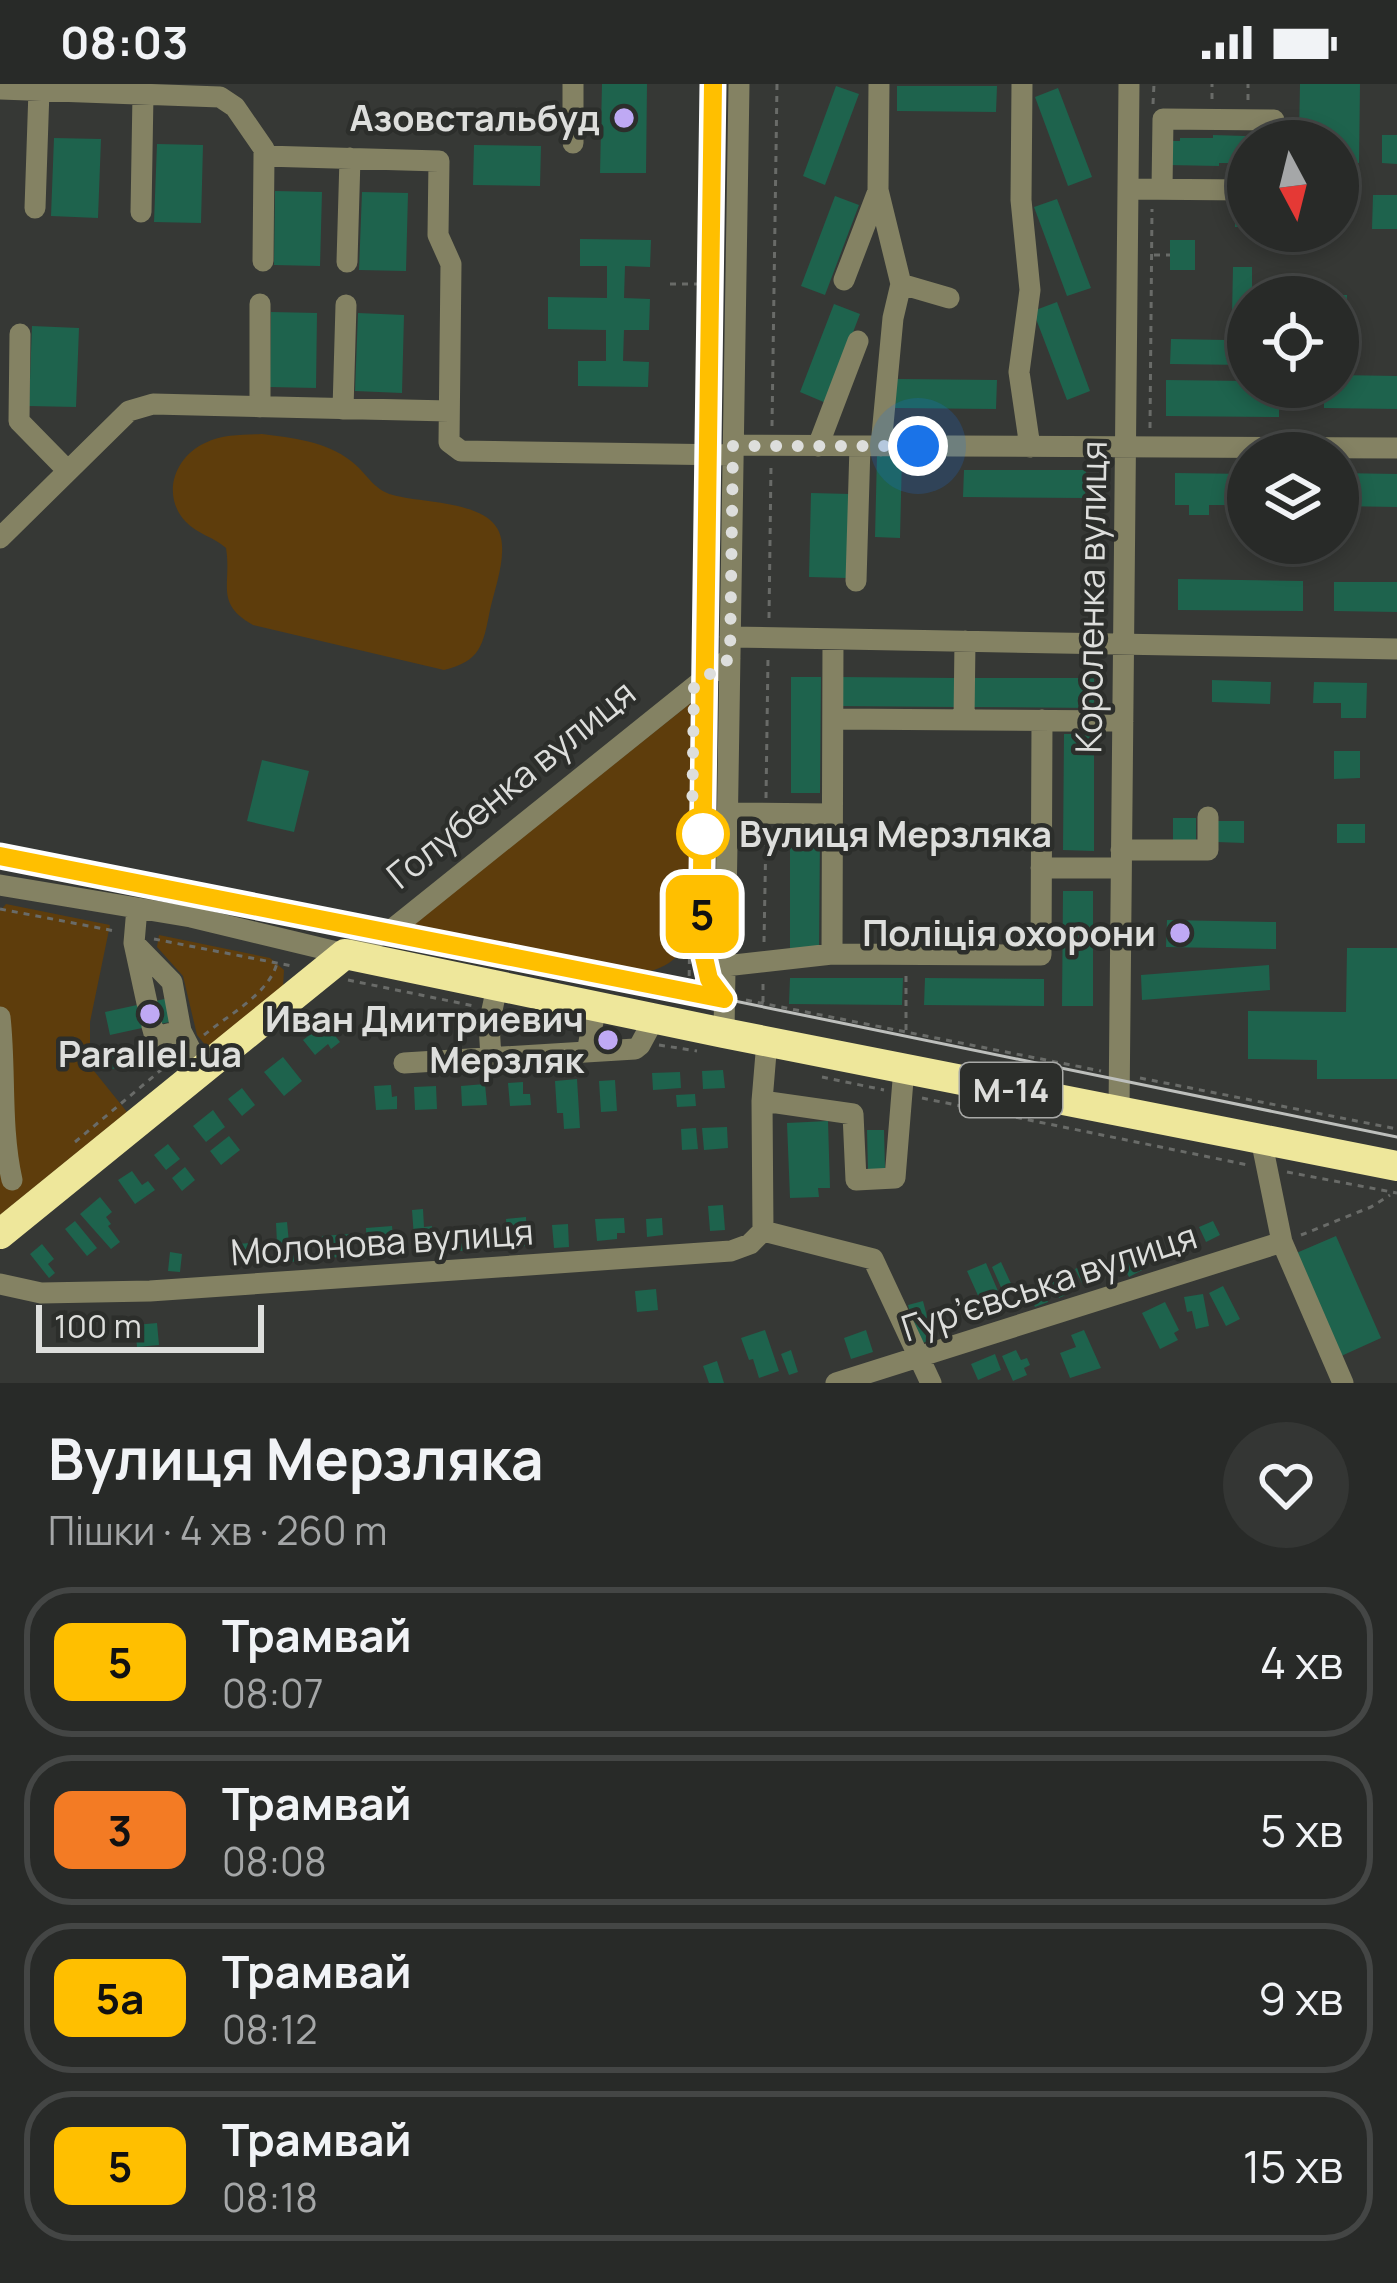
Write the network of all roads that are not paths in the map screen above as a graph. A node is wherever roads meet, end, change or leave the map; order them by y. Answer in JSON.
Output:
{"nodes":[{"id":1,"x":573,"y":84,"type":"edge"},
{"id":2,"x":739,"y":84,"type":"edge"},
{"id":3,"x":879,"y":84,"type":"edge"},
{"id":4,"x":1022,"y":84,"type":"edge"},
{"id":5,"x":1130,"y":84,"type":"edge"},
{"id":6,"x":0,"y":89,"type":"edge"},
{"id":7,"x":39,"y":90,"type":"junction"},
{"id":8,"x":143,"y":94,"type":"junction"},
{"id":9,"x":1274,"y":120,"type":"dead end"},
{"id":10,"x":573,"y":142,"type":"dead end"},
{"id":11,"x":264,"y":156,"type":"junction"},
{"id":12,"x":350,"y":158,"type":"junction"},
{"id":13,"x":1128,"y":189,"type":"junction"},
{"id":14,"x":1157,"y":189,"type":"junction"},
{"id":15,"x":878,"y":190,"type":"junction"},
{"id":16,"x":1227,"y":190,"type":"edge"},
{"id":17,"x":35,"y":208,"type":"dead end"},
{"id":18,"x":142,"y":212,"type":"dead end"},
{"id":19,"x":263,"y":261,"type":"dead end"},
{"id":20,"x":347,"y":262,"type":"dead end"},
{"id":21,"x":844,"y":280,"type":"dead end"},
{"id":22,"x":901,"y":284,"type":"junction"},
{"id":23,"x":949,"y":298,"type":"dead end"},
{"id":24,"x":260,"y":304,"type":"dead end"},
{"id":25,"x":346,"y":305,"type":"dead end"},
{"id":26,"x":20,"y":334,"type":"dead end"},
{"id":27,"x":858,"y":341,"type":"dead end"},
{"id":28,"x":260,"y":407,"type":"junction"},
{"id":29,"x":343,"y":409,"type":"junction"},
{"id":30,"x":449,"y":411,"type":"junction"},
{"id":31,"x":9,"y":421,"type":"edge"},
{"id":32,"x":818,"y":446,"type":"junction"},
{"id":33,"x":870,"y":446,"type":"junction"},
{"id":34,"x":1030,"y":447,"type":"junction"},
{"id":35,"x":1126,"y":447,"type":"junction"},
{"id":36,"x":1397,"y":448,"type":"edge"},
{"id":37,"x":733,"y":450,"type":"junction"},
{"id":38,"x":68,"y":471,"type":"junction"},
{"id":39,"x":0,"y":538,"type":"edge"},
{"id":40,"x":856,"y":581,"type":"dead end"},
{"id":41,"x":833,"y":639,"type":"junction"},
{"id":42,"x":965,"y":641,"type":"junction"},
{"id":43,"x":1124,"y":644,"type":"junction"},
{"id":44,"x":730,"y":648,"type":"junction"},
{"id":45,"x":1397,"y":649,"type":"edge"},
{"id":46,"x":833,"y":719,"type":"junction"},
{"id":47,"x":964,"y":720,"type":"junction"},
{"id":48,"x":1042,"y":720,"type":"junction"},
{"id":49,"x":1123,"y":721,"type":"junction"},
{"id":50,"x":727,"y":814,"type":"junction"},
{"id":51,"x":832,"y":814,"type":"junction"},
{"id":52,"x":1208,"y":817,"type":"dead end"},
{"id":53,"x":1121,"y":859,"type":"junction"},
{"id":54,"x":1041,"y":868,"type":"junction"},
{"id":55,"x":0,"y":885,"type":"edge"},
{"id":56,"x":137,"y":908,"type":"junction"},
{"id":57,"x":134,"y":939,"type":"junction"},
{"id":58,"x":345,"y":954,"type":"junction"},
{"id":59,"x":832,"y":954,"type":"junction"},
{"id":60,"x":725,"y":966,"type":"junction"},
{"id":61,"x":496,"y":987,"type":"junction"},
{"id":62,"x":147,"y":1003,"type":"dead end"},
{"id":63,"x":596,"y":1007,"type":"junction"},
{"id":64,"x":0,"y":1017,"type":"edge"},
{"id":65,"x":654,"y":1018,"type":"junction"},
{"id":66,"x":152,"y":1026,"type":"dead end"},
{"id":67,"x":724,"y":1033,"type":"junction"},
{"id":68,"x":767,"y":1041,"type":"junction"},
{"id":69,"x":190,"y":1050,"type":"junction"},
{"id":70,"x":587,"y":1052,"type":"junction"},
{"id":71,"x":491,"y":1058,"type":"junction"},
{"id":72,"x":404,"y":1063,"type":"dead end"},
{"id":73,"x":902,"y":1081,"type":"junction"},
{"id":74,"x":762,"y":1101,"type":"junction"},
{"id":75,"x":1119,"y":1111,"type":"junction"},
{"id":76,"x":1264,"y":1154,"type":"junction"},
{"id":77,"x":6,"y":1174,"type":"edge"},
{"id":78,"x":1396,"y":1184,"type":"edge"},
{"id":79,"x":34,"y":1207,"type":"junction"},
{"id":80,"x":763,"y":1232,"type":"junction"},
{"id":81,"x":0,"y":1234,"type":"edge"},
{"id":82,"x":1282,"y":1242,"type":"junction"},
{"id":83,"x":0,"y":1283,"type":"edge"},
{"id":84,"x":919,"y":1358,"type":"junction"},
{"id":85,"x":836,"y":1383,"type":"edge"},
{"id":86,"x":931,"y":1383,"type":"edge"},
{"id":87,"x":1343,"y":1383,"type":"edge"}],
"edges":[{"from":1,"to":10,"type":"street"},
{"from":2,"to":37,"type":"street"},
{"from":3,"to":15,"type":"street"},
{"from":4,"to":34,"type":"street"},
{"from":5,"to":13,"type":"street","name":"Короленка вулиця"},
{"from":6,"to":7,"type":"street"},
{"from":7,"to":8,"type":"street"},
{"from":7,"to":17,"type":"street"},
{"from":8,"to":11,"type":"street"},
{"from":8,"to":18,"type":"street"},
{"from":9,"to":14,"type":"street"},
{"from":11,"to":12,"type":"street"},
{"from":11,"to":19,"type":"street"},
{"from":12,"to":20,"type":"street"},
{"from":12,"to":30,"type":"street"},
{"from":13,"to":14,"type":"street"},
{"from":13,"to":35,"type":"street","name":"Короленка вулиця"},
{"from":14,"to":16,"type":"street"},
{"from":15,"to":21,"type":"street"},
{"from":15,"to":22,"type":"street"},
{"from":22,"to":23,"type":"street"},
{"from":22,"to":33,"type":"street"},
{"from":24,"to":28,"type":"street"},
{"from":25,"to":29,"type":"street"},
{"from":26,"to":31,"type":"street"},
{"from":27,"to":32,"type":"street"},
{"from":28,"to":29,"type":"street"},
{"from":28,"to":38,"type":"street"},
{"from":29,"to":30,"type":"street"},
{"from":30,"to":37,"type":"street"},
{"from":31,"to":38,"type":"street"},
{"from":32,"to":33,"type":"street"},
{"from":32,"to":37,"type":"street"},
{"from":33,"to":34,"type":"street"},
{"from":33,"to":40,"type":"street"},
{"from":34,"to":35,"type":"street"},
{"from":35,"to":36,"type":"street"},
{"from":35,"to":43,"type":"street","name":"Короленка вулиця"},
{"from":37,"to":44,"type":"street"},
{"from":38,"to":39,"type":"street"},
{"from":41,"to":42,"type":"street"},
{"from":41,"to":44,"type":"street"},
{"from":41,"to":46,"type":"street"},
{"from":42,"to":43,"type":"street"},
{"from":42,"to":47,"type":"street"},
{"from":43,"to":45,"type":"street"},
{"from":43,"to":49,"type":"street","name":"Короленка вулиця"},
{"from":44,"to":50,"type":"street"},
{"from":44,"to":58,"type":"street","name":"Голубенка вулиця"},
{"from":46,"to":47,"type":"street"},
{"from":46,"to":51,"type":"street"},
{"from":47,"to":48,"type":"street"},
{"from":48,"to":49,"type":"street"},
{"from":48,"to":54,"type":"street"},
{"from":49,"to":53,"type":"street","name":"Короленка вулиця"},
{"from":50,"to":51,"type":"street"},
{"from":50,"to":60,"type":"street"},
{"from":51,"to":59,"type":"street"},
{"from":52,"to":53,"type":"street"},
{"from":53,"to":54,"type":"street"},
{"from":53,"to":75,"type":"street","name":"Короленка вулиця"},
{"from":54,"to":59,"type":"street"},
{"from":55,"to":56,"type":"street"},
{"from":56,"to":57,"type":"street"},
{"from":56,"to":58,"type":"street"},
{"from":57,"to":62,"type":"street"},
{"from":57,"to":69,"type":"street"},
{"from":58,"to":61,"type":"highway","number":"М-14"},
{"from":58,"to":69,"type":"highway","name":"Голубенка вулиця"},
{"from":59,"to":60,"type":"street"},
{"from":60,"to":67,"type":"street"},
{"from":61,"to":63,"type":"highway","number":"М-14"},
{"from":61,"to":71,"type":"street"},
{"from":63,"to":65,"type":"highway","number":"М-14"},
{"from":63,"to":70,"type":"street"},
{"from":64,"to":77,"type":"street"},
{"from":65,"to":67,"type":"highway","number":"М-14"},
{"from":65,"to":70,"type":"street"},
{"from":66,"to":69,"type":"street"},
{"from":67,"to":68,"type":"highway","number":"М-14"},
{"from":68,"to":73,"type":"highway","number":"М-14"},
{"from":68,"to":74,"type":"street"},
{"from":69,"to":79,"type":"highway","name":"Голубенка вулиця"},
{"from":70,"to":71,"type":"street"},
{"from":71,"to":72,"type":"street"},
{"from":73,"to":74,"type":"street"},
{"from":73,"to":75,"type":"highway","number":"М-14"},
{"from":74,"to":80,"type":"street"},
{"from":75,"to":76,"type":"highway","number":"М-14"},
{"from":76,"to":78,"type":"highway","number":"М-14"},
{"from":76,"to":82,"type":"street"},
{"from":77,"to":79,"type":"street"},
{"from":79,"to":81,"type":"highway","name":"Голубенка вулиця"},
{"from":80,"to":83,"type":"street","name":"Молонова вулиця"},
{"from":80,"to":84,"type":"street"},
{"from":82,"to":84,"type":"street","name":"Гур’євська вулиця"},
{"from":82,"to":87,"type":"street"},
{"from":84,"to":85,"type":"street","name":"Гур’євська вулиця"},
{"from":84,"to":86,"type":"street"}]}
